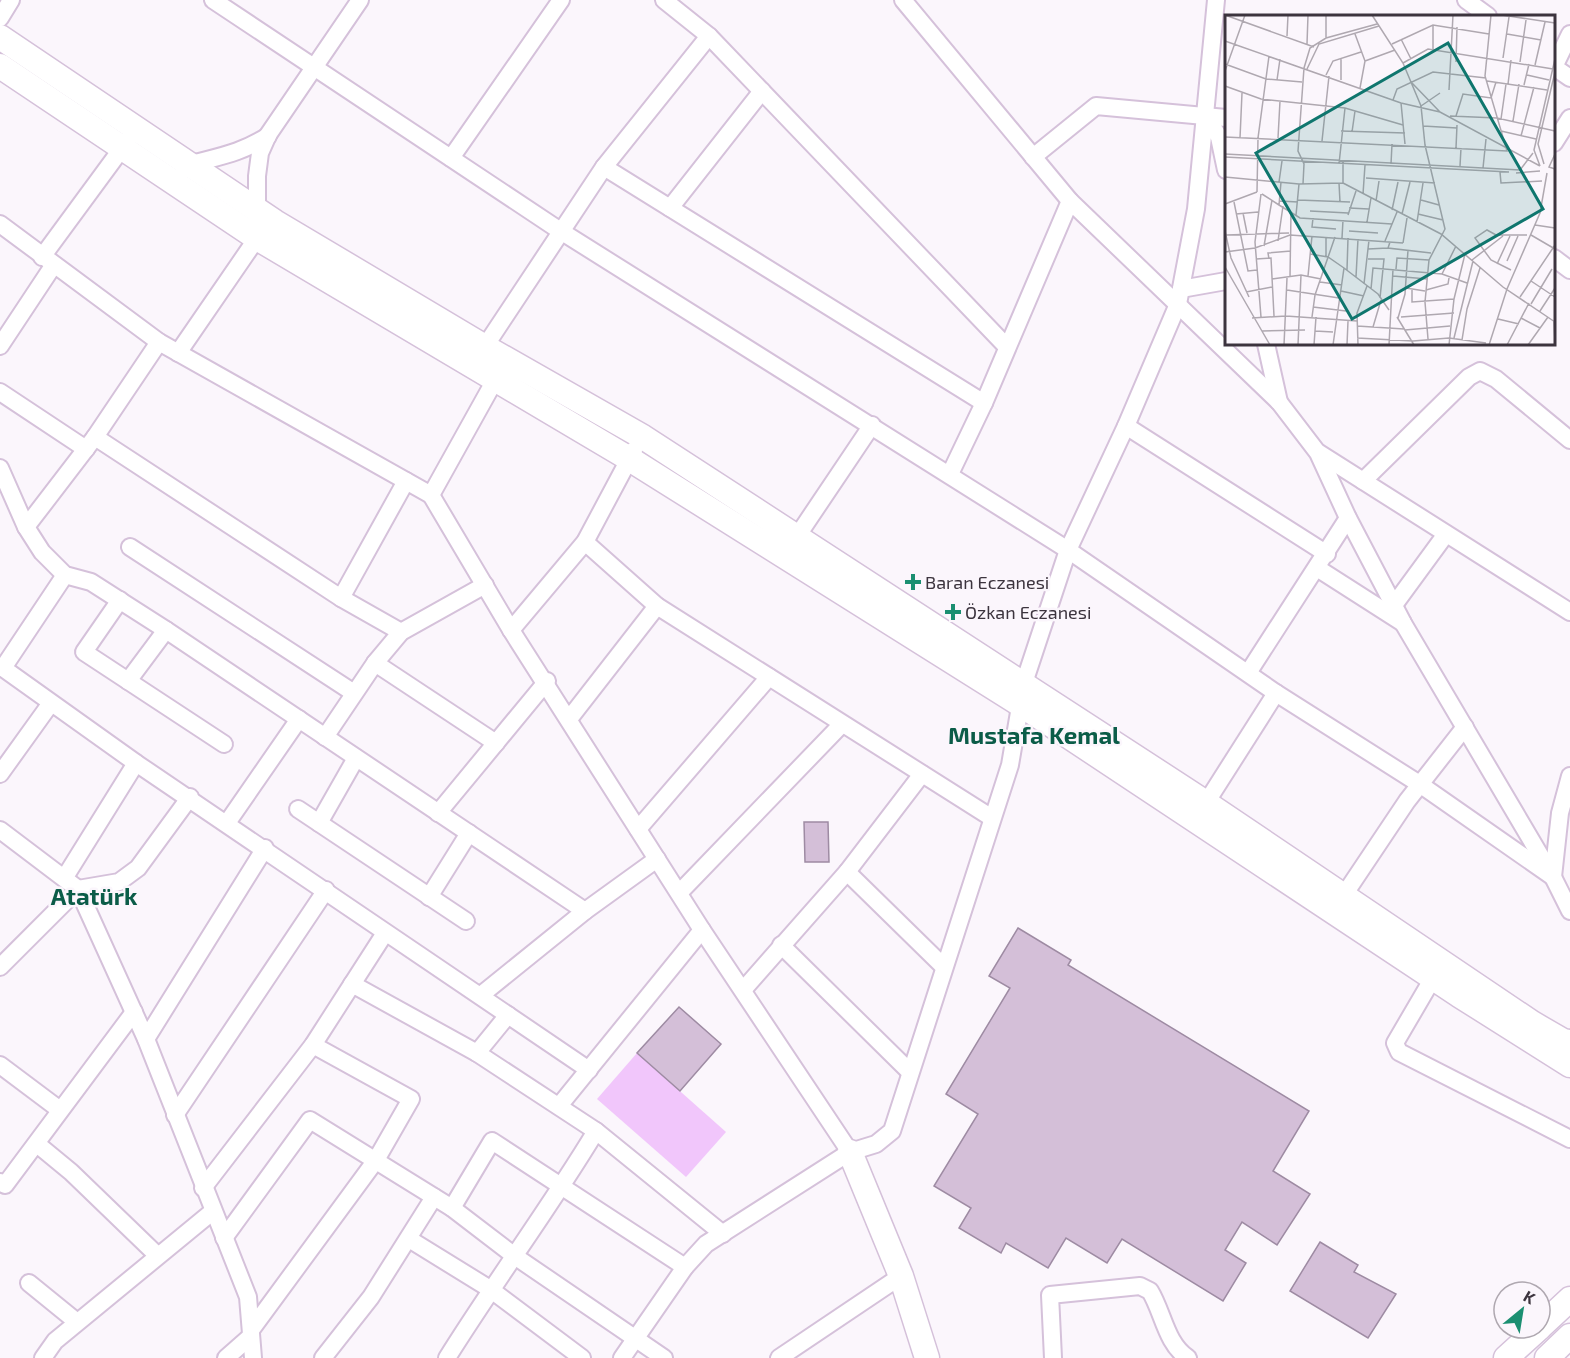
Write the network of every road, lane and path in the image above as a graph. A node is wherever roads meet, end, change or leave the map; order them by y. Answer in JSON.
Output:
{"nodes":[{"id":1,"x":11,"y":0,"type":"edge"},
{"id":2,"x":213,"y":0,"type":"edge"},
{"id":3,"x":360,"y":0,"type":"edge"},
{"id":4,"x":561,"y":0,"type":"edge"},
{"id":5,"x":664,"y":0,"type":"edge"},
{"id":6,"x":903,"y":0,"type":"edge"},
{"id":7,"x":1216,"y":0,"type":"edge"},
{"id":8,"x":1466,"y":0,"type":"edge"},
{"id":9,"x":1487,"y":15,"type":"edge"},
{"id":10,"x":0,"y":18,"type":"edge"},
{"id":11,"x":1570,"y":34,"type":"edge"},
{"id":12,"x":709,"y":36,"type":"junction"},
{"id":13,"x":0,"y":37,"type":"edge"},
{"id":14,"x":1555,"y":65,"type":"edge"},
{"id":15,"x":0,"y":66,"type":"edge"},
{"id":16,"x":316,"y":68,"type":"junction"},
{"id":17,"x":1555,"y":68,"type":"edge"},
{"id":18,"x":1570,"y":78,"type":"edge"},
{"id":19,"x":762,"y":91,"type":"junction"},
{"id":20,"x":1207,"y":118,"type":"junction"},
{"id":21,"x":1225,"y":118,"type":"edge"},
{"id":22,"x":1570,"y":118,"type":"edge"},
{"id":23,"x":268,"y":135,"type":"junction"},
{"id":24,"x":129,"y":139,"type":"junction"},
{"id":25,"x":1555,"y":141,"type":"edge"},
{"id":26,"x":1033,"y":157,"type":"junction"},
{"id":27,"x":451,"y":158,"type":"junction"},
{"id":28,"x":1225,"y":162,"type":"edge"},
{"id":29,"x":603,"y":167,"type":"junction"},
{"id":30,"x":181,"y":174,"type":"junction"},
{"id":31,"x":1070,"y":201,"type":"junction"},
{"id":32,"x":670,"y":208,"type":"junction"},
{"id":33,"x":258,"y":211,"type":"junction"},
{"id":34,"x":0,"y":224,"type":"edge"},
{"id":35,"x":560,"y":230,"type":"junction"},
{"id":36,"x":257,"y":238,"type":"junction"},
{"id":37,"x":1555,"y":259,"type":"edge"},
{"id":38,"x":47,"y":262,"type":"junction"},
{"id":39,"x":1570,"y":270,"type":"edge"},
{"id":40,"x":1225,"y":282,"type":"edge"},
{"id":41,"x":1179,"y":297,"type":"junction"},
{"id":42,"x":159,"y":342,"type":"junction"},
{"id":43,"x":1266,"y":345,"type":"edge"},
{"id":44,"x":0,"y":346,"type":"edge"},
{"id":45,"x":1007,"y":347,"type":"junction"},
{"id":46,"x":178,"y":353,"type":"junction"},
{"id":47,"x":479,"y":356,"type":"junction"},
{"id":48,"x":501,"y":370,"type":"junction"},
{"id":49,"x":0,"y":392,"type":"edge"},
{"id":50,"x":1279,"y":402,"type":"junction"},
{"id":51,"x":984,"y":404,"type":"junction"},
{"id":52,"x":872,"y":425,"type":"junction"},
{"id":53,"x":1126,"y":426,"type":"junction"},
{"id":54,"x":643,"y":437,"type":"junction"},
{"id":55,"x":1570,"y":440,"type":"edge"},
{"id":56,"x":91,"y":443,"type":"junction"},
{"id":57,"x":1318,"y":453,"type":"junction"},
{"id":58,"x":628,"y":458,"type":"junction"},
{"id":59,"x":950,"y":474,"type":"junction"},
{"id":60,"x":406,"y":480,"type":"junction"},
{"id":61,"x":2,"y":481,"type":"edge"},
{"id":62,"x":1363,"y":481,"type":"junction"},
{"id":63,"x":431,"y":495,"type":"junction"},
{"id":64,"x":1348,"y":518,"type":"junction"},
{"id":65,"x":26,"y":527,"type":"junction"},
{"id":66,"x":1446,"y":534,"type":"junction"},
{"id":67,"x":585,"y":542,"type":"junction"},
{"id":68,"x":130,"y":547,"type":"dead end"},
{"id":69,"x":790,"y":547,"type":"junction"},
{"id":70,"x":1068,"y":550,"type":"junction"},
{"id":71,"x":1327,"y":554,"type":"junction"},
{"id":72,"x":1317,"y":568,"type":"junction"},
{"id":73,"x":65,"y":575,"type":"junction"},
{"id":74,"x":485,"y":585,"type":"junction"},
{"id":75,"x":341,"y":598,"type":"junction"},
{"id":76,"x":120,"y":600,"type":"junction"},
{"id":77,"x":1394,"y":605,"type":"junction"},
{"id":78,"x":657,"y":606,"type":"junction"},
{"id":79,"x":1570,"y":612,"type":"edge"},
{"id":80,"x":1403,"y":623,"type":"junction"},
{"id":81,"x":166,"y":630,"type":"junction"},
{"id":82,"x":512,"y":630,"type":"junction"},
{"id":83,"x":401,"y":632,"type":"junction"},
{"id":84,"x":375,"y":663,"type":"junction"},
{"id":85,"x":1,"y":667,"type":"edge"},
{"id":86,"x":1248,"y":673,"type":"junction"},
{"id":87,"x":769,"y":677,"type":"junction"},
{"id":88,"x":128,"y":681,"type":"junction"},
{"id":89,"x":547,"y":681,"type":"junction"},
{"id":90,"x":354,"y":693,"type":"junction"},
{"id":91,"x":1276,"y":693,"type":"junction"},
{"id":92,"x":1022,"y":694,"type":"junction"},
{"id":93,"x":51,"y":703,"type":"junction"},
{"id":94,"x":299,"y":719,"type":"junction"},
{"id":95,"x":569,"y":719,"type":"junction"},
{"id":96,"x":842,"y":723,"type":"junction"},
{"id":97,"x":1465,"y":727,"type":"junction"},
{"id":98,"x":325,"y":737,"type":"junction"},
{"id":99,"x":496,"y":743,"type":"junction"},
{"id":100,"x":224,"y":744,"type":"dead end"},
{"id":101,"x":356,"y":758,"type":"junction"},
{"id":102,"x":136,"y":763,"type":"junction"},
{"id":103,"x":0,"y":774,"type":"edge"},
{"id":104,"x":922,"y":774,"type":"junction"},
{"id":105,"x":1570,"y":776,"type":"edge"},
{"id":106,"x":1420,"y":785,"type":"junction"},
{"id":107,"x":189,"y":797,"type":"junction"},
{"id":108,"x":1206,"y":802,"type":"junction"},
{"id":109,"x":298,"y":809,"type":"dead end"},
{"id":110,"x":438,"y":813,"type":"junction"},
{"id":111,"x":992,"y":818,"type":"junction"},
{"id":112,"x":227,"y":823,"type":"junction"},
{"id":113,"x":319,"y":823,"type":"junction"},
{"id":114,"x":0,"y":830,"type":"edge"},
{"id":115,"x":638,"y":830,"type":"junction"},
{"id":116,"x":469,"y":833,"type":"junction"},
{"id":117,"x":265,"y":848,"type":"junction"},
{"id":118,"x":657,"y":860,"type":"junction"},
{"id":119,"x":847,"y":872,"type":"junction"},
{"id":120,"x":1553,"y":876,"type":"junction"},
{"id":121,"x":65,"y":877,"type":"junction"},
{"id":122,"x":78,"y":889,"type":"junction"},
{"id":123,"x":326,"y":890,"type":"junction"},
{"id":124,"x":680,"y":892,"type":"junction"},
{"id":125,"x":429,"y":897,"type":"junction"},
{"id":126,"x":1339,"y":903,"type":"junction"},
{"id":127,"x":585,"y":911,"type":"junction"},
{"id":128,"x":1570,"y":911,"type":"edge"},
{"id":129,"x":466,"y":921,"type":"dead end"},
{"id":130,"x":702,"y":930,"type":"junction"},
{"id":131,"x":385,"y":933,"type":"junction"},
{"id":132,"x":781,"y":945,"type":"junction"},
{"id":133,"x":0,"y":967,"type":"edge"},
{"id":134,"x":944,"y":967,"type":"junction"},
{"id":135,"x":1433,"y":978,"type":"junction"},
{"id":136,"x":352,"y":984,"type":"junction"},
{"id":137,"x":743,"y":990,"type":"junction"},
{"id":138,"x":481,"y":994,"type":"junction"},
{"id":139,"x":134,"y":1012,"type":"junction"},
{"id":140,"x":508,"y":1015,"type":"junction"},
{"id":141,"x":146,"y":1039,"type":"junction"},
{"id":142,"x":1570,"y":1042,"type":"edge"},
{"id":143,"x":313,"y":1045,"type":"junction"},
{"id":144,"x":477,"y":1053,"type":"junction"},
{"id":145,"x":0,"y":1065,"type":"edge"},
{"id":146,"x":1570,"y":1065,"type":"edge"},
{"id":147,"x":589,"y":1070,"type":"junction"},
{"id":148,"x":910,"y":1072,"type":"junction"},
{"id":149,"x":559,"y":1106,"type":"junction"},
{"id":150,"x":60,"y":1110,"type":"junction"},
{"id":151,"x":175,"y":1115,"type":"junction"},
{"id":152,"x":596,"y":1131,"type":"junction"},
{"id":153,"x":1570,"y":1139,"type":"edge"},
{"id":154,"x":37,"y":1144,"type":"junction"},
{"id":155,"x":850,"y":1152,"type":"junction"},
{"id":156,"x":376,"y":1160,"type":"junction"},
{"id":157,"x":0,"y":1182,"type":"edge"},
{"id":158,"x":563,"y":1186,"type":"junction"},
{"id":159,"x":203,"y":1188,"type":"junction"},
{"id":160,"x":434,"y":1197,"type":"junction"},
{"id":161,"x":453,"y":1208,"type":"junction"},
{"id":162,"x":212,"y":1212,"type":"junction"},
{"id":163,"x":723,"y":1234,"type":"junction"},
{"id":164,"x":224,"y":1238,"type":"junction"},
{"id":165,"x":409,"y":1239,"type":"junction"},
{"id":166,"x":157,"y":1255,"type":"junction"},
{"id":167,"x":516,"y":1257,"type":"junction"},
{"id":168,"x":685,"y":1267,"type":"junction"},
{"id":169,"x":901,"y":1276,"type":"junction"},
{"id":170,"x":29,"y":1283,"type":"dead end"},
{"id":171,"x":490,"y":1289,"type":"junction"},
{"id":172,"x":1570,"y":1299,"type":"edge"},
{"id":173,"x":1552,"y":1316,"type":"edge"},
{"id":174,"x":77,"y":1322,"type":"junction"},
{"id":175,"x":251,"y":1333,"type":"junction"},
{"id":176,"x":1570,"y":1336,"type":"edge"},
{"id":177,"x":637,"y":1338,"type":"junction"},
{"id":178,"x":1526,"y":1340,"type":"edge"},
{"id":179,"x":43,"y":1358,"type":"edge"},
{"id":180,"x":226,"y":1358,"type":"edge"},
{"id":181,"x":253,"y":1358,"type":"edge"},
{"id":182,"x":323,"y":1358,"type":"edge"},
{"id":183,"x":447,"y":1358,"type":"edge"},
{"id":184,"x":582,"y":1358,"type":"edge"},
{"id":185,"x":622,"y":1358,"type":"edge"},
{"id":186,"x":664,"y":1358,"type":"edge"},
{"id":187,"x":779,"y":1358,"type":"edge"},
{"id":188,"x":927,"y":1358,"type":"edge"},
{"id":189,"x":1053,"y":1358,"type":"edge"},
{"id":190,"x":1188,"y":1358,"type":"edge"},
{"id":191,"x":1506,"y":1358,"type":"edge"},
{"id":192,"x":1547,"y":1358,"type":"edge"}],
"edges":[{"from":1,"to":10,"type":"street"},
{"from":2,"to":16,"type":"street"},
{"from":3,"to":16,"type":"street"},
{"from":4,"to":27,"type":"street"},
{"from":5,"to":12,"type":"street"},
{"from":6,"to":26,"type":"street"},
{"from":7,"to":20,"type":"street"},
{"from":8,"to":9,"type":"street"},
{"from":11,"to":14,"type":"street"},
{"from":12,"to":19,"type":"street"},
{"from":12,"to":29,"type":"street"},
{"from":13,"to":24,"type":"street"},
{"from":15,"to":24,"type":"street"},
{"from":16,"to":23,"type":"street"},
{"from":16,"to":27,"type":"street"},
{"from":17,"to":18,"type":"street"},
{"from":19,"to":32,"type":"street"},
{"from":19,"to":45,"type":"street"},
{"from":20,"to":21,"type":"street"},
{"from":20,"to":26,"type":"street"},
{"from":20,"to":28,"type":"street"},
{"from":20,"to":41,"type":"street"},
{"from":22,"to":25,"type":"street"},
{"from":23,"to":30,"type":"street"},
{"from":23,"to":33,"type":"street"},
{"from":24,"to":30,"type":"street"},
{"from":24,"to":38,"type":"street"},
{"from":26,"to":31,"type":"street"},
{"from":27,"to":35,"type":"street"},
{"from":29,"to":32,"type":"street"},
{"from":29,"to":35,"type":"street"},
{"from":30,"to":33,"type":"street"},
{"from":30,"to":36,"type":"street"},
{"from":31,"to":41,"type":"street"},
{"from":31,"to":45,"type":"street"},
{"from":32,"to":51,"type":"street"},
{"from":33,"to":36,"type":"street"},
{"from":33,"to":47,"type":"street"},
{"from":34,"to":38,"type":"street"},
{"from":35,"to":47,"type":"street"},
{"from":35,"to":52,"type":"street"},
{"from":36,"to":46,"type":"street"},
{"from":36,"to":47,"type":"street"},
{"from":37,"to":39,"type":"street"},
{"from":38,"to":42,"type":"street"},
{"from":38,"to":44,"type":"street"},
{"from":40,"to":41,"type":"street"},
{"from":41,"to":50,"type":"street"},
{"from":41,"to":53,"type":"street"},
{"from":42,"to":46,"type":"street"},
{"from":42,"to":56,"type":"street"},
{"from":43,"to":50,"type":"street"},
{"from":45,"to":51,"type":"street"},
{"from":46,"to":60,"type":"street"},
{"from":47,"to":48,"type":"street"},
{"from":48,"to":54,"type":"street"},
{"from":48,"to":58,"type":"street"},
{"from":48,"to":63,"type":"street"},
{"from":49,"to":56,"type":"street"},
{"from":50,"to":57,"type":"street"},
{"from":51,"to":59,"type":"street"},
{"from":52,"to":59,"type":"street"},
{"from":52,"to":69,"type":"street"},
{"from":53,"to":70,"type":"street"},
{"from":53,"to":71,"type":"street"},
{"from":54,"to":58,"type":"street"},
{"from":54,"to":69,"type":"street"},
{"from":55,"to":62,"type":"street"},
{"from":56,"to":65,"type":"street"},
{"from":56,"to":75,"type":"street"},
{"from":57,"to":62,"type":"street"},
{"from":57,"to":64,"type":"street"},
{"from":58,"to":67,"type":"street"},
{"from":58,"to":69,"type":"street"},
{"from":59,"to":70,"type":"street"},
{"from":60,"to":63,"type":"street"},
{"from":60,"to":75,"type":"street"},
{"from":61,"to":65,"type":"street"},
{"from":62,"to":66,"type":"street"},
{"from":63,"to":74,"type":"street"},
{"from":64,"to":71,"type":"street"},
{"from":64,"to":77,"type":"street"},
{"from":65,"to":73,"type":"street"},
{"from":66,"to":77,"type":"street"},
{"from":66,"to":79,"type":"street"},
{"from":67,"to":78,"type":"street"},
{"from":67,"to":82,"type":"street"},
{"from":68,"to":90,"type":"street"},
{"from":69,"to":92,"type":"street"},
{"from":70,"to":86,"type":"street"},
{"from":70,"to":92,"type":"street"},
{"from":71,"to":72,"type":"street"},
{"from":72,"to":80,"type":"street"},
{"from":72,"to":86,"type":"street"},
{"from":73,"to":76,"type":"street"},
{"from":73,"to":85,"type":"street"},
{"from":74,"to":82,"type":"street"},
{"from":74,"to":83,"type":"street"},
{"from":75,"to":83,"type":"street"},
{"from":76,"to":81,"type":"street"},
{"from":76,"to":88,"type":"street"},
{"from":77,"to":80,"type":"street"},
{"from":78,"to":87,"type":"street"},
{"from":78,"to":95,"type":"street"},
{"from":80,"to":97,"type":"street"},
{"from":81,"to":88,"type":"street"},
{"from":81,"to":94,"type":"street"},
{"from":82,"to":89,"type":"street"},
{"from":83,"to":84,"type":"street"},
{"from":84,"to":90,"type":"street"},
{"from":84,"to":99,"type":"street"},
{"from":85,"to":93,"type":"street"},
{"from":86,"to":91,"type":"street"},
{"from":87,"to":96,"type":"street"},
{"from":87,"to":115,"type":"street"},
{"from":88,"to":100,"type":"street"},
{"from":89,"to":95,"type":"street"},
{"from":89,"to":99,"type":"street"},
{"from":90,"to":98,"type":"street"},
{"from":91,"to":106,"type":"street"},
{"from":91,"to":108,"type":"street"},
{"from":92,"to":108,"type":"street"},
{"from":92,"to":111,"type":"street"},
{"from":92,"to":126,"type":"street"},
{"from":93,"to":102,"type":"street"},
{"from":93,"to":103,"type":"street"},
{"from":94,"to":98,"type":"street"},
{"from":94,"to":112,"type":"street"},
{"from":95,"to":115,"type":"street"},
{"from":96,"to":104,"type":"street"},
{"from":96,"to":124,"type":"street"},
{"from":97,"to":106,"type":"street"},
{"from":97,"to":120,"type":"street"},
{"from":98,"to":101,"type":"street"},
{"from":99,"to":110,"type":"street"},
{"from":101,"to":110,"type":"street"},
{"from":101,"to":113,"type":"street"},
{"from":102,"to":107,"type":"street"},
{"from":102,"to":121,"type":"street"},
{"from":104,"to":111,"type":"street"},
{"from":104,"to":119,"type":"street"},
{"from":105,"to":120,"type":"street"},
{"from":106,"to":120,"type":"street"},
{"from":106,"to":126,"type":"street"},
{"from":107,"to":112,"type":"street"},
{"from":107,"to":122,"type":"street"},
{"from":108,"to":126,"type":"street"},
{"from":109,"to":113,"type":"street"},
{"from":110,"to":116,"type":"street"},
{"from":111,"to":134,"type":"street"},
{"from":112,"to":117,"type":"street"},
{"from":113,"to":125,"type":"street"},
{"from":114,"to":121,"type":"street"},
{"from":115,"to":118,"type":"street"},
{"from":116,"to":125,"type":"street"},
{"from":116,"to":127,"type":"street"},
{"from":117,"to":123,"type":"street"},
{"from":117,"to":141,"type":"street"},
{"from":118,"to":124,"type":"street"},
{"from":118,"to":127,"type":"street"},
{"from":119,"to":132,"type":"street"},
{"from":119,"to":134,"type":"street"},
{"from":120,"to":128,"type":"street"},
{"from":121,"to":122,"type":"street"},
{"from":122,"to":133,"type":"street"},
{"from":122,"to":139,"type":"street"},
{"from":123,"to":131,"type":"street"},
{"from":123,"to":151,"type":"street"},
{"from":124,"to":130,"type":"street"},
{"from":125,"to":129,"type":"street"},
{"from":126,"to":135,"type":"street"},
{"from":126,"to":142,"type":"street"},
{"from":127,"to":138,"type":"street"},
{"from":130,"to":137,"type":"street"},
{"from":130,"to":147,"type":"street"},
{"from":131,"to":136,"type":"street"},
{"from":131,"to":138,"type":"street"},
{"from":132,"to":137,"type":"street"},
{"from":132,"to":148,"type":"street"},
{"from":134,"to":148,"type":"street"},
{"from":135,"to":146,"type":"street"},
{"from":135,"to":153,"type":"street"},
{"from":136,"to":143,"type":"street"},
{"from":136,"to":144,"type":"street"},
{"from":137,"to":155,"type":"street"},
{"from":138,"to":140,"type":"street"},
{"from":139,"to":141,"type":"street"},
{"from":139,"to":150,"type":"street"},
{"from":140,"to":144,"type":"street"},
{"from":140,"to":147,"type":"street"},
{"from":141,"to":151,"type":"street"},
{"from":143,"to":156,"type":"street"},
{"from":143,"to":159,"type":"street"},
{"from":144,"to":149,"type":"street"},
{"from":145,"to":150,"type":"street"},
{"from":147,"to":149,"type":"street"},
{"from":148,"to":155,"type":"street"},
{"from":149,"to":152,"type":"street"},
{"from":150,"to":154,"type":"street"},
{"from":151,"to":159,"type":"street"},
{"from":152,"to":158,"type":"street"},
{"from":152,"to":163,"type":"street"},
{"from":154,"to":157,"type":"street"},
{"from":154,"to":166,"type":"street"},
{"from":155,"to":163,"type":"street"},
{"from":155,"to":169,"type":"street"},
{"from":156,"to":160,"type":"street"},
{"from":156,"to":164,"type":"street"},
{"from":156,"to":175,"type":"street"},
{"from":158,"to":161,"type":"street"},
{"from":158,"to":167,"type":"street"},
{"from":158,"to":168,"type":"street"},
{"from":159,"to":162,"type":"street"},
{"from":160,"to":161,"type":"street"},
{"from":160,"to":165,"type":"street"},
{"from":161,"to":167,"type":"street"},
{"from":162,"to":164,"type":"street"},
{"from":162,"to":166,"type":"street"},
{"from":163,"to":168,"type":"street"},
{"from":164,"to":175,"type":"street"},
{"from":165,"to":171,"type":"street"},
{"from":165,"to":182,"type":"street"},
{"from":166,"to":174,"type":"street"},
{"from":167,"to":171,"type":"street"},
{"from":167,"to":177,"type":"street"},
{"from":168,"to":177,"type":"street"},
{"from":169,"to":187,"type":"street"},
{"from":169,"to":188,"type":"street"},
{"from":170,"to":174,"type":"street"},
{"from":171,"to":183,"type":"street"},
{"from":171,"to":184,"type":"street"},
{"from":172,"to":173,"type":"street"},
{"from":174,"to":179,"type":"street"},
{"from":175,"to":180,"type":"street"},
{"from":175,"to":181,"type":"street"},
{"from":176,"to":192,"type":"street"},
{"from":177,"to":185,"type":"street"},
{"from":177,"to":186,"type":"street"},
{"from":178,"to":191,"type":"street"},
{"from":189,"to":190,"type":"street"}]}
